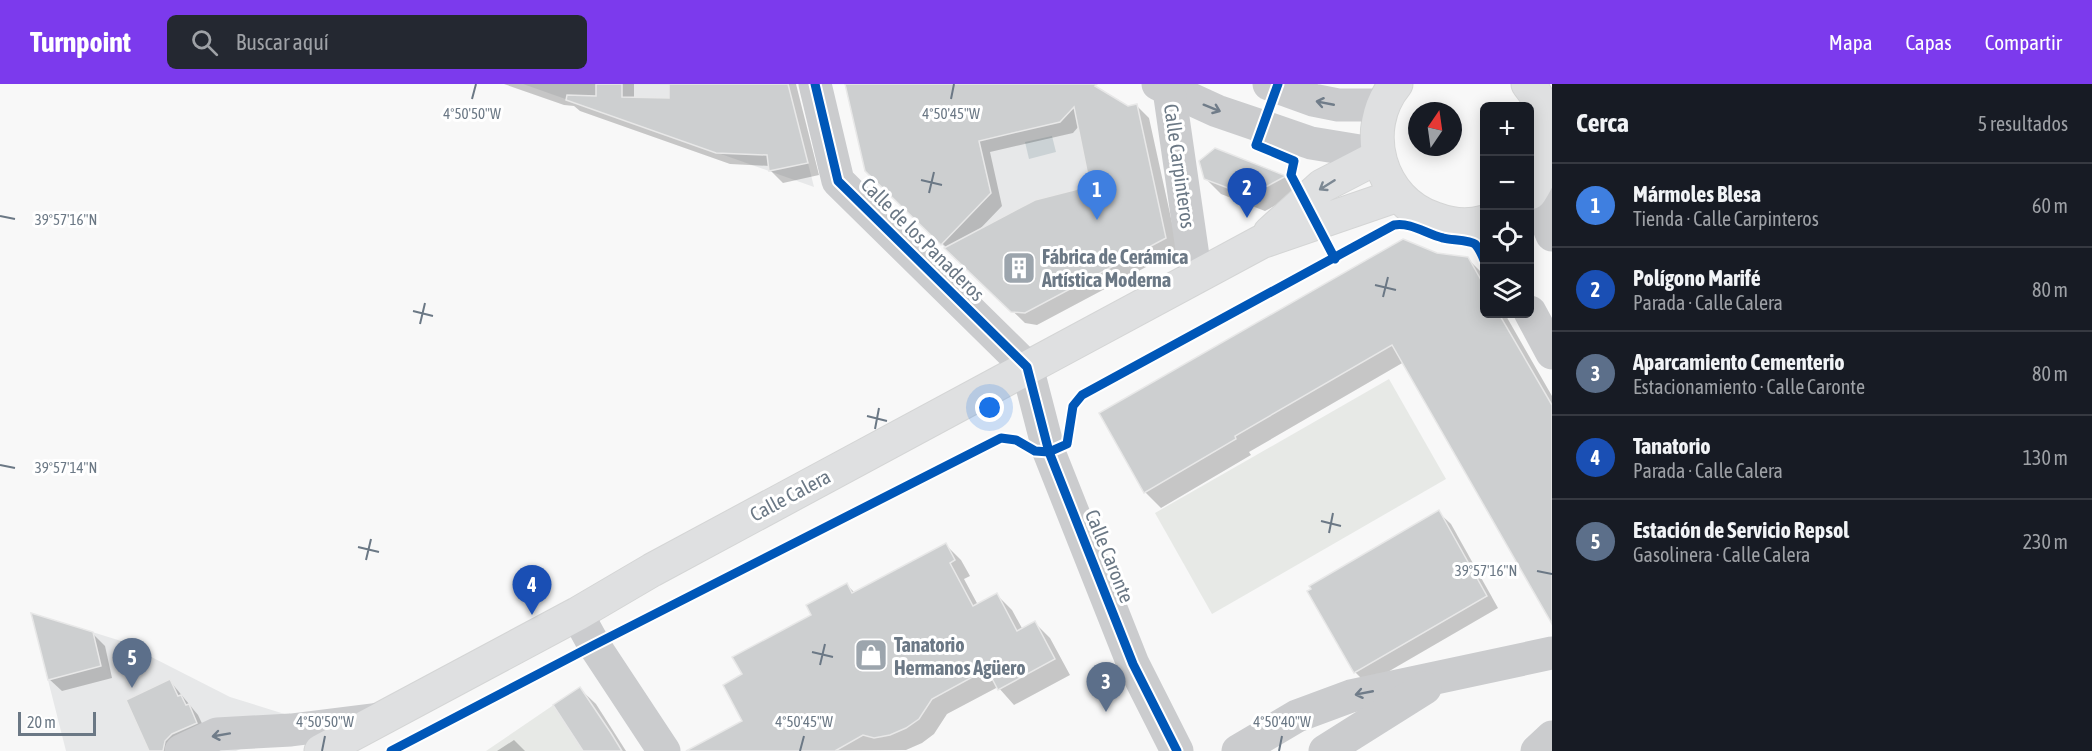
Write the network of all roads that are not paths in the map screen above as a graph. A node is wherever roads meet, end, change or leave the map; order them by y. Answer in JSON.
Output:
{"nodes":[{"id":1,"x":815,"y":84,"type":"edge"},
{"id":2,"x":1269,"y":84,"type":"edge"},
{"id":3,"x":1528,"y":84,"type":"edge"},
{"id":4,"x":1164,"y":87,"type":"edge"},
{"id":5,"x":1390,"y":94,"type":"edge"},
{"id":6,"x":1550,"y":142,"type":"edge"},
{"id":7,"x":1378,"y":155,"type":"junction"},
{"id":8,"x":1534,"y":186,"type":"edge"},
{"id":9,"x":1398,"y":195,"type":"junction"},
{"id":10,"x":1480,"y":225,"type":"edge"},
{"id":11,"x":1552,"y":235,"type":"edge"},
{"id":12,"x":1261,"y":242,"type":"junction"},
{"id":13,"x":1196,"y":277,"type":"junction"},
{"id":14,"x":1533,"y":318,"type":"edge"},
{"id":15,"x":1552,"y":353,"type":"edge"},
{"id":16,"x":1027,"y":367,"type":"junction"},
{"id":17,"x":577,"y":614,"type":"junction"},
{"id":18,"x":1552,"y":653,"type":"edge"},
{"id":19,"x":1442,"y":678,"type":"junction"},
{"id":20,"x":384,"y":719,"type":"junction"},
{"id":21,"x":1552,"y":737,"type":"edge"},
{"id":22,"x":258,"y":742,"type":"edge"},
{"id":23,"x":181,"y":751,"type":"edge"},
{"id":24,"x":321,"y":751,"type":"edge"},
{"id":25,"x":664,"y":751,"type":"edge"},
{"id":26,"x":1177,"y":751,"type":"edge"},
{"id":27,"x":1238,"y":751,"type":"edge"},
{"id":28,"x":1325,"y":751,"type":"edge"},
{"id":29,"x":1537,"y":751,"type":"edge"}],
"edges":[{"from":1,"to":16,"type":"street","name":"Calle de los Panaderos"},
{"from":5,"to":2,"type":"street","one_way":true},
{"from":3,"to":6,"type":"main road"},
{"from":4,"to":7,"type":"street","name":"Calle Carpinteros","one_way":true},
{"from":4,"to":13,"type":"street","name":"Calle Carpinteros"},
{"from":5,"to":7,"type":"main road"},
{"from":6,"to":8,"type":"main road"},
{"from":7,"to":9,"type":"main road"},
{"from":7,"to":12,"type":"main road","name":"Calle Calera","one_way":true},
{"from":8,"to":11,"type":"street"},
{"from":9,"to":10,"type":"main road"},
{"from":9,"to":12,"type":"main road","name":"Calle Calera"},
{"from":12,"to":13,"type":"main road","name":"Calle Calera"},
{"from":13,"to":16,"type":"main road","name":"Calle Calera"},
{"from":14,"to":15,"type":"street"},
{"from":16,"to":17,"type":"main road","name":"Calle Calera"},
{"from":16,"to":26,"type":"street","name":"Calle Caronte"},
{"from":17,"to":20,"type":"main road","name":"Calle Calera"},
{"from":17,"to":25,"type":"street"},
{"from":18,"to":19,"type":"street"},
{"from":19,"to":27,"type":"street","one_way":true},
{"from":19,"to":28,"type":"street"},
{"from":20,"to":22,"type":"street"},
{"from":20,"to":24,"type":"main road","name":"Calle Calera"},
{"from":21,"to":29,"type":"street"},
{"from":22,"to":23,"type":"street","one_way":true}]}
